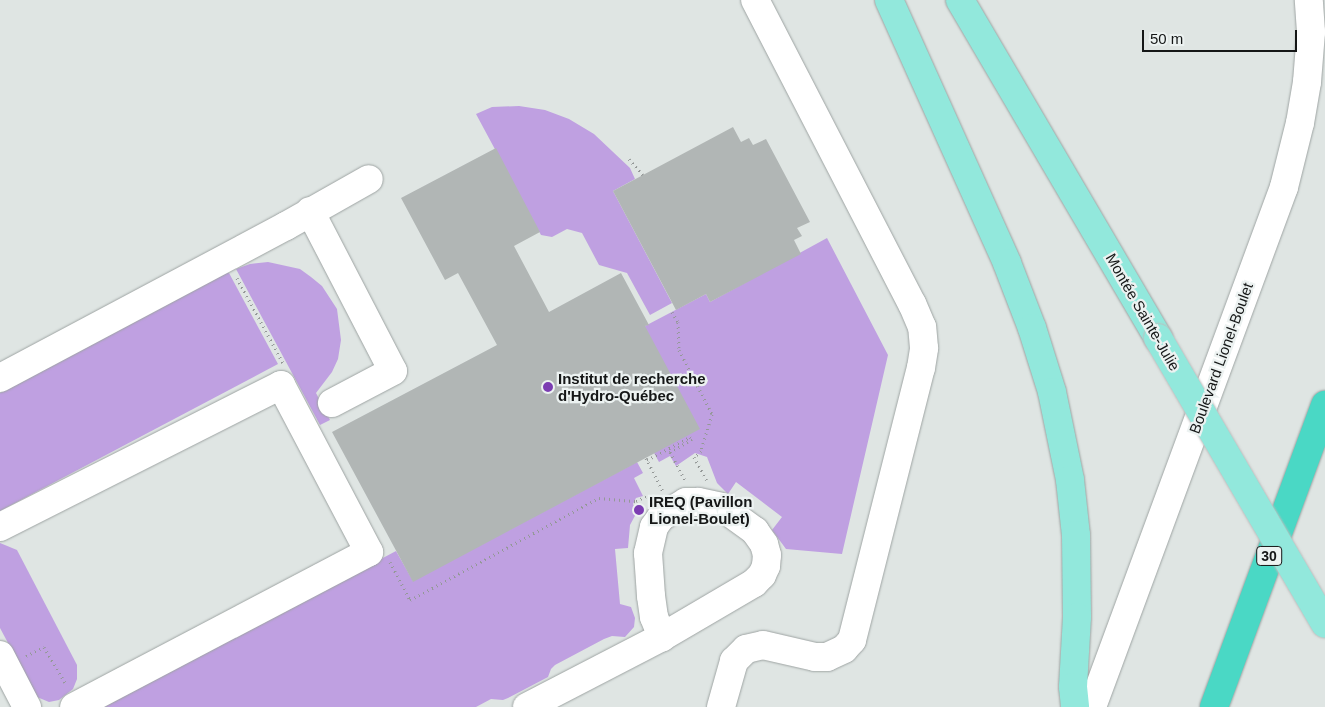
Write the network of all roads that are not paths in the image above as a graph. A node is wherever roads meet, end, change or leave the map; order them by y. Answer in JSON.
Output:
{"nodes":[{"id":1,"x":755,"y":0,"type":"edge"},
{"id":2,"x":889,"y":0,"type":"edge"},
{"id":3,"x":960,"y":0,"type":"edge"},
{"id":4,"x":1309,"y":0,"type":"edge"},
{"id":5,"x":368,"y":179,"type":"dead end"},
{"id":6,"x":310,"y":211,"type":"junction"},
{"id":7,"x":0,"y":378,"type":"edge"},
{"id":8,"x":332,"y":403,"type":"dead end"},
{"id":9,"x":1325,"y":405,"type":"edge"},
{"id":10,"x":0,"y":527,"type":"edge"},
{"id":11,"x":1325,"y":624,"type":"edge"},
{"id":12,"x":662,"y":637,"type":"junction"},
{"id":13,"x":9,"y":658,"type":"edge"},
{"id":14,"x":72,"y":699,"type":"edge"},
{"id":15,"x":27,"y":707,"type":"edge"},
{"id":16,"x":528,"y":707,"type":"edge"},
{"id":17,"x":721,"y":707,"type":"edge"},
{"id":18,"x":1075,"y":707,"type":"edge"},
{"id":19,"x":1092,"y":707,"type":"edge"},
{"id":20,"x":1214,"y":707,"type":"edge"}],
"edges":[{"from":1,"to":17,"type":"street"},
{"from":2,"to":18,"type":"main road"},
{"from":3,"to":11,"type":"main road","name":"Montée Sainte-Julie","bridge":true},
{"from":4,"to":19,"type":"street","name":"Boulevard Lionel-Boulet"},
{"from":5,"to":6,"type":"street"},
{"from":6,"to":7,"type":"street"},
{"from":6,"to":8,"type":"street"},
{"from":9,"to":20,"type":"highway","number":"30"},
{"from":10,"to":14,"type":"street"},
{"from":12,"to":12,"type":"street"},
{"from":12,"to":16,"type":"street"},
{"from":13,"to":15,"type":"street"}]}
